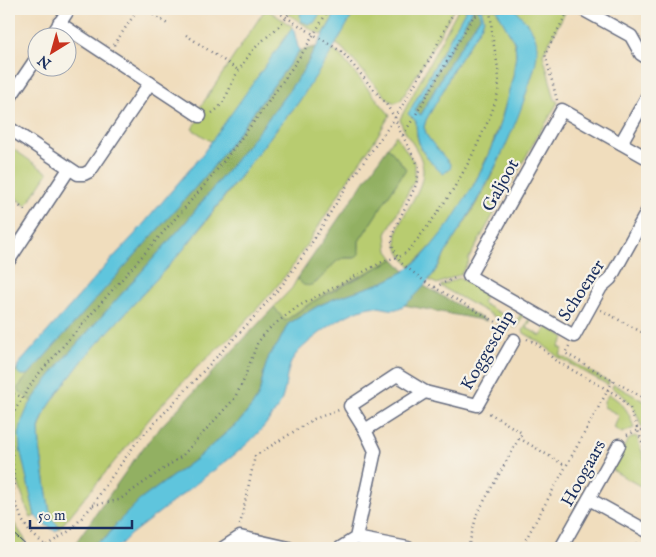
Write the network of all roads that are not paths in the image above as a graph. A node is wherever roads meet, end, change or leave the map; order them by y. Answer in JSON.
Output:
{"nodes":[{"id":1,"x":582,"y":9,"type":"edge"},
{"id":2,"x":64,"y":13,"type":"edge"},
{"id":3,"x":56,"y":28,"type":"edge"},
{"id":4,"x":647,"y":58,"type":"edge"},
{"id":5,"x":28,"y":71,"type":"edge"},
{"id":6,"x":150,"y":83,"type":"junction"},
{"id":7,"x":647,"y":97,"type":"edge"},
{"id":8,"x":9,"y":99,"type":"edge"},
{"id":9,"x":200,"y":116,"type":"road end"},
{"id":10,"x":9,"y":128,"type":"edge"},
{"id":11,"x":622,"y":143,"type":"junction"},
{"id":12,"x":647,"y":158,"type":"edge"},
{"id":13,"x":69,"y":169,"type":"junction"},
{"id":14,"x":647,"y":212,"type":"edge"},
{"id":15,"x":9,"y":260,"type":"edge"},
{"id":16,"x":469,"y":276,"type":"joint"},
{"id":17,"x":516,"y":337,"type":"road end"},
{"id":18,"x":425,"y":392,"type":"junction"},
{"id":19,"x":365,"y":430,"type":"junction"},
{"id":20,"x":619,"y":445,"type":"road end"},
{"id":21,"x":589,"y":499,"type":"junction"},
{"id":22,"x":647,"y":532,"type":"edge"},
{"id":23,"x":356,"y":538,"type":"junction"},
{"id":24,"x":223,"y":548,"type":"edge"},
{"id":25,"x":289,"y":548,"type":"edge"},
{"id":26,"x":342,"y":548,"type":"edge"},
{"id":27,"x":408,"y":548,"type":"edge"},
{"id":28,"x":561,"y":548,"type":"edge"}],
"edges":[{"from":1,"to":4,"type":"street"},
{"from":2,"to":3,"type":"street"},
{"from":2,"to":6,"type":"street"},
{"from":5,"to":8,"type":"street"},
{"from":6,"to":9,"type":"street"},
{"from":6,"to":13,"type":"street"},
{"from":7,"to":11,"type":"street"},
{"from":10,"to":13,"type":"street"},
{"from":11,"to":12,"type":"street"},
{"from":11,"to":16,"type":"street","name":"Galjoot"},
{"from":13,"to":15,"type":"street"},
{"from":14,"to":16,"type":"street","name":"Schoener"},
{"from":17,"to":18,"type":"street","name":"Koggeschip"},
{"from":18,"to":19,"type":"street"},
{"from":18,"to":19,"type":"street","name":"Koggeschip"},
{"from":19,"to":23,"type":"street"},
{"from":20,"to":21,"type":"street","name":"Hoogaars"},
{"from":21,"to":22,"type":"street"},
{"from":21,"to":28,"type":"street","name":"Hoogaars"},
{"from":23,"to":26,"type":"street"},
{"from":23,"to":27,"type":"street"},
{"from":24,"to":25,"type":"street"}]}
